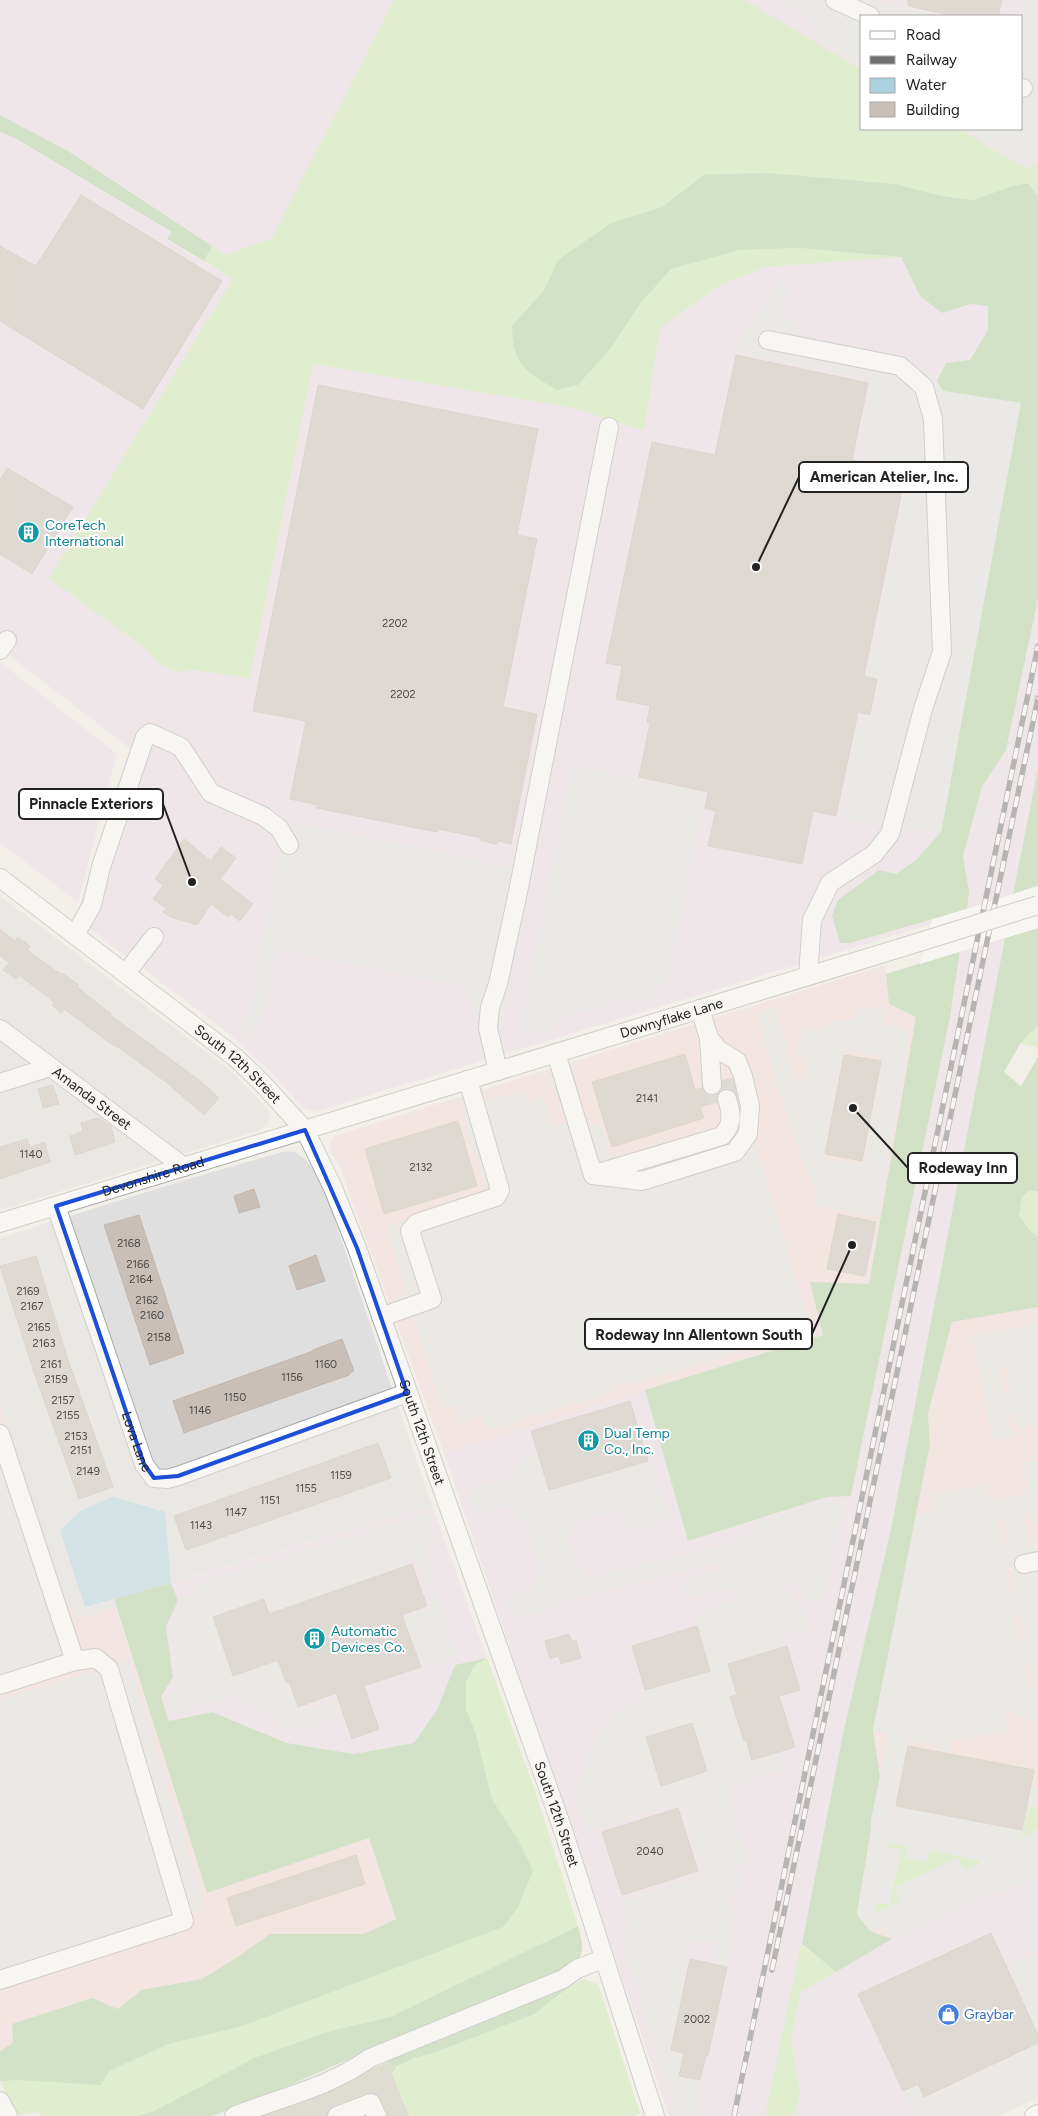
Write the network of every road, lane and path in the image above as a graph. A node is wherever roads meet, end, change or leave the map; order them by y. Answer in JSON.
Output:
{"nodes":[{"id":1,"x":835,"y":0,"type":"edge"},
{"id":2,"x":868,"y":15,"type":"edge"},
{"id":3,"x":768,"y":340,"type":"dead end"},
{"id":4,"x":609,"y":427,"type":"dead end"},
{"id":5,"x":288,"y":845,"type":"dead end"},
{"id":6,"x":0,"y":878,"type":"edge"},
{"id":7,"x":1038,"y":905,"type":"edge"},
{"id":8,"x":75,"y":934,"type":"junction"},
{"id":9,"x":154,"y":937,"type":"dead end"},
{"id":10,"x":126,"y":973,"type":"junction"},
{"id":11,"x":808,"y":976,"type":"junction"},
{"id":12,"x":700,"y":1009,"type":"junction"},
{"id":13,"x":0,"y":1028,"type":"edge"},
{"id":14,"x":709,"y":1038,"type":"junction"},
{"id":15,"x":556,"y":1053,"type":"junction"},
{"id":16,"x":50,"y":1066,"type":"junction"},
{"id":17,"x":498,"y":1071,"type":"junction"},
{"id":18,"x":468,"y":1080,"type":"junction"},
{"id":19,"x":723,"y":1081,"type":"tunnel mouth"},
{"id":20,"x":0,"y":1083,"type":"edge"},
{"id":21,"x":728,"y":1098,"type":"tunnel mouth"},
{"id":22,"x":305,"y":1130,"type":"junction"},
{"id":23,"x":184,"y":1167,"type":"junction"},
{"id":24,"x":593,"y":1175,"type":"junction"},
{"id":25,"x":56,"y":1206,"type":"junction"},
{"id":26,"x":0,"y":1223,"type":"edge"},
{"id":27,"x":381,"y":1317,"type":"junction"},
{"id":28,"x":407,"y":1392,"type":"junction"},
{"id":29,"x":0,"y":1434,"type":"edge"},
{"id":30,"x":75,"y":1662,"type":"junction"},
{"id":31,"x":0,"y":1685,"type":"edge"},
{"id":32,"x":604,"y":1959,"type":"junction"},
{"id":33,"x":0,"y":1980,"type":"edge"},
{"id":34,"x":0,"y":2101,"type":"edge"},
{"id":35,"x":1038,"y":2114,"type":"edge"},
{"id":36,"x":8,"y":2116,"type":"edge"},
{"id":37,"x":234,"y":2116,"type":"edge"},
{"id":38,"x":337,"y":2116,"type":"edge"},
{"id":39,"x":377,"y":2116,"type":"edge"},
{"id":40,"x":655,"y":2116,"type":"edge"},
{"id":41,"x":1034,"y":2116,"type":"edge"}],
"edges":[{"from":1,"to":2,"type":"street"},
{"from":3,"to":11,"type":"street"},
{"from":4,"to":17,"type":"street"},
{"from":5,"to":8,"type":"street"},
{"from":6,"to":8,"type":"street","name":"South 12th Street"},
{"from":7,"to":11,"type":"street","name":"Downyflake Lane","bridge":true},
{"from":8,"to":10,"type":"street","name":"South 12th Street"},
{"from":9,"to":10,"type":"street"},
{"from":10,"to":22,"type":"street","name":"South 12th Street"},
{"from":11,"to":12,"type":"street","name":"Downyflake Lane"},
{"from":12,"to":14,"type":"street"},
{"from":12,"to":15,"type":"street","name":"Downyflake Lane"},
{"from":13,"to":16,"type":"street","name":"Amanda Street"},
{"from":14,"to":19,"type":"street"},
{"from":14,"to":24,"type":"street"},
{"from":15,"to":17,"type":"street","name":"Downyflake Lane"},
{"from":15,"to":24,"type":"street"},
{"from":16,"to":20,"type":"street"},
{"from":16,"to":23,"type":"street","name":"Amanda Street"},
{"from":17,"to":18,"type":"street","name":"Downyflake Lane"},
{"from":18,"to":22,"type":"street","name":"Downyflake Lane"},
{"from":18,"to":27,"type":"street"},
{"from":21,"to":24,"type":"street"},
{"from":22,"to":23,"type":"street","name":"Devonshire Road"},
{"from":22,"to":27,"type":"street","name":"South 12th Street"},
{"from":23,"to":25,"type":"street","name":"Devonshire Road"},
{"from":25,"to":26,"type":"street","name":"Devonshire Road"},
{"from":25,"to":28,"type":"street","name":"Lova Lane"},
{"from":27,"to":28,"type":"street","name":"South 12th Street"},
{"from":28,"to":32,"type":"street","name":"South 12th Street"},
{"from":29,"to":30,"type":"street"},
{"from":30,"to":31,"type":"street"},
{"from":30,"to":33,"type":"street"},
{"from":32,"to":37,"type":"street"},
{"from":32,"to":40,"type":"street","name":"South 12th Street"},
{"from":34,"to":36,"type":"street"},
{"from":35,"to":41,"type":"street"},
{"from":38,"to":39,"type":"street"}]}
